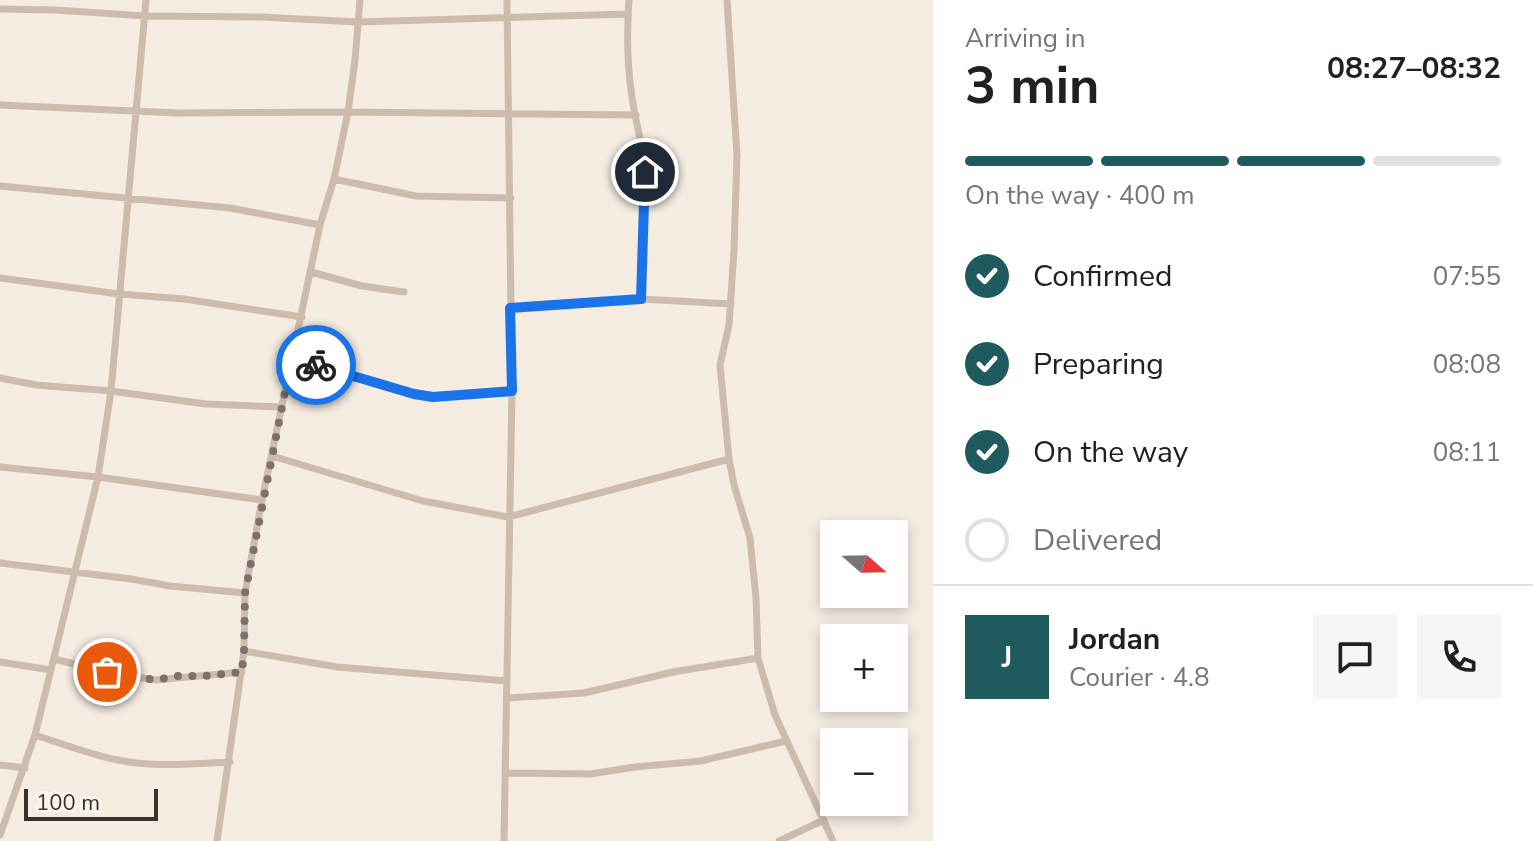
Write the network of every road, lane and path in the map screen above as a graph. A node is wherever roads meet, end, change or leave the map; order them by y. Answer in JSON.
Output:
{"nodes":[{"id":1,"x":146,"y":0,"type":"edge"},
{"id":2,"x":360,"y":0,"type":"edge"},
{"id":3,"x":507,"y":0,"type":"edge"},
{"id":4,"x":629,"y":0,"type":"edge"},
{"id":5,"x":727,"y":0,"type":"edge"},
{"id":6,"x":0,"y":9,"type":"edge"},
{"id":7,"x":628,"y":14,"type":"junction"},
{"id":8,"x":146,"y":16,"type":"junction"},
{"id":9,"x":507,"y":18,"type":"junction"},
{"id":10,"x":358,"y":22,"type":"junction"},
{"id":11,"x":0,"y":105,"type":"edge"},
{"id":12,"x":136,"y":111,"type":"junction"},
{"id":13,"x":348,"y":112,"type":"junction"},
{"id":14,"x":509,"y":114,"type":"junction"},
{"id":15,"x":636,"y":115,"type":"junction"},
{"id":16,"x":334,"y":179,"type":"junction"},
{"id":17,"x":0,"y":186,"type":"edge"},
{"id":18,"x":511,"y":198,"type":"junction"},
{"id":19,"x":129,"y":199,"type":"junction"},
{"id":20,"x":320,"y":225,"type":"junction"},
{"id":21,"x":311,"y":272,"type":"junction"},
{"id":22,"x":0,"y":278,"type":"edge"},
{"id":23,"x":404,"y":292,"type":"dead end"},
{"id":24,"x":119,"y":294,"type":"junction"},
{"id":25,"x":641,"y":299,"type":"junction"},
{"id":26,"x":731,"y":304,"type":"junction"},
{"id":27,"x":510,"y":308,"type":"junction"},
{"id":28,"x":302,"y":317,"type":"junction"},
{"id":29,"x":292,"y":357,"type":"junction"},
{"id":30,"x":0,"y":378,"type":"edge"},
{"id":31,"x":111,"y":391,"type":"junction"},
{"id":32,"x":512,"y":391,"type":"junction"},
{"id":33,"x":282,"y":407,"type":"junction"},
{"id":34,"x":272,"y":456,"type":"junction"},
{"id":35,"x":729,"y":459,"type":"junction"},
{"id":36,"x":0,"y":467,"type":"edge"},
{"id":37,"x":98,"y":477,"type":"junction"},
{"id":38,"x":262,"y":500,"type":"junction"},
{"id":39,"x":508,"y":517,"type":"junction"},
{"id":40,"x":0,"y":563,"type":"edge"},
{"id":41,"x":75,"y":572,"type":"junction"},
{"id":42,"x":245,"y":593,"type":"junction"},
{"id":43,"x":244,"y":651,"type":"junction"},
{"id":44,"x":758,"y":658,"type":"junction"},
{"id":45,"x":54,"y":659,"type":"junction"},
{"id":46,"x":0,"y":662,"type":"edge"},
{"id":47,"x":51,"y":670,"type":"junction"},
{"id":48,"x":242,"y":672,"type":"junction"},
{"id":49,"x":507,"y":681,"type":"junction"},
{"id":50,"x":507,"y":698,"type":"junction"},
{"id":51,"x":35,"y":735,"type":"junction"},
{"id":52,"x":786,"y":741,"type":"junction"},
{"id":53,"x":230,"y":762,"type":"junction"},
{"id":54,"x":0,"y":765,"type":"edge"},
{"id":55,"x":25,"y":768,"type":"junction"},
{"id":56,"x":506,"y":773,"type":"junction"},
{"id":57,"x":824,"y":820,"type":"junction"},
{"id":58,"x":0,"y":835,"type":"edge"},
{"id":59,"x":217,"y":841,"type":"edge"},
{"id":60,"x":504,"y":841,"type":"edge"},
{"id":61,"x":779,"y":841,"type":"edge"},
{"id":62,"x":833,"y":841,"type":"edge"}],
"edges":[{"from":1,"to":8,"type":"street"},
{"from":2,"to":10,"type":"street"},
{"from":3,"to":9,"type":"street"},
{"from":4,"to":7,"type":"street"},
{"from":5,"to":26,"type":"street"},
{"from":6,"to":8,"type":"street"},
{"from":7,"to":9,"type":"street"},
{"from":7,"to":15,"type":"street"},
{"from":8,"to":10,"type":"street"},
{"from":8,"to":12,"type":"street"},
{"from":9,"to":10,"type":"street"},
{"from":9,"to":14,"type":"street"},
{"from":10,"to":13,"type":"street"},
{"from":11,"to":12,"type":"street"},
{"from":12,"to":13,"type":"street"},
{"from":12,"to":19,"type":"street"},
{"from":13,"to":14,"type":"street"},
{"from":13,"to":16,"type":"street"},
{"from":14,"to":15,"type":"street"},
{"from":14,"to":18,"type":"street"},
{"from":15,"to":25,"type":"street"},
{"from":16,"to":18,"type":"street"},
{"from":16,"to":20,"type":"street"},
{"from":17,"to":19,"type":"street"},
{"from":18,"to":27,"type":"street"},
{"from":19,"to":20,"type":"street"},
{"from":19,"to":24,"type":"street"},
{"from":20,"to":21,"type":"street"},
{"from":21,"to":23,"type":"street"},
{"from":21,"to":28,"type":"street"},
{"from":22,"to":24,"type":"street"},
{"from":24,"to":28,"type":"street"},
{"from":24,"to":31,"type":"street"},
{"from":25,"to":26,"type":"street"},
{"from":25,"to":27,"type":"street"},
{"from":26,"to":35,"type":"street"},
{"from":27,"to":32,"type":"street"},
{"from":28,"to":29,"type":"street"},
{"from":29,"to":32,"type":"street"},
{"from":29,"to":33,"type":"street"},
{"from":30,"to":31,"type":"street"},
{"from":31,"to":33,"type":"street"},
{"from":31,"to":37,"type":"street"},
{"from":32,"to":39,"type":"street"},
{"from":33,"to":34,"type":"street"},
{"from":34,"to":38,"type":"street"},
{"from":34,"to":39,"type":"street"},
{"from":35,"to":39,"type":"street"},
{"from":35,"to":44,"type":"street"},
{"from":36,"to":37,"type":"street"},
{"from":37,"to":38,"type":"street"},
{"from":37,"to":41,"type":"street"},
{"from":38,"to":42,"type":"street"},
{"from":39,"to":49,"type":"street"},
{"from":40,"to":41,"type":"street"},
{"from":41,"to":42,"type":"street"},
{"from":41,"to":45,"type":"street"},
{"from":42,"to":43,"type":"street"},
{"from":43,"to":48,"type":"street"},
{"from":43,"to":49,"type":"street"},
{"from":44,"to":50,"type":"street"},
{"from":44,"to":52,"type":"street"},
{"from":45,"to":47,"type":"street"},
{"from":45,"to":48,"type":"street"},
{"from":46,"to":47,"type":"street"},
{"from":47,"to":51,"type":"street"},
{"from":48,"to":53,"type":"street"},
{"from":49,"to":50,"type":"street"},
{"from":50,"to":56,"type":"street"},
{"from":51,"to":53,"type":"street"},
{"from":51,"to":55,"type":"street"},
{"from":52,"to":56,"type":"street"},
{"from":52,"to":57,"type":"street"},
{"from":53,"to":59,"type":"street"},
{"from":54,"to":55,"type":"street"},
{"from":55,"to":58,"type":"street"},
{"from":56,"to":60,"type":"street"},
{"from":57,"to":61,"type":"street"},
{"from":57,"to":62,"type":"street"}]}
